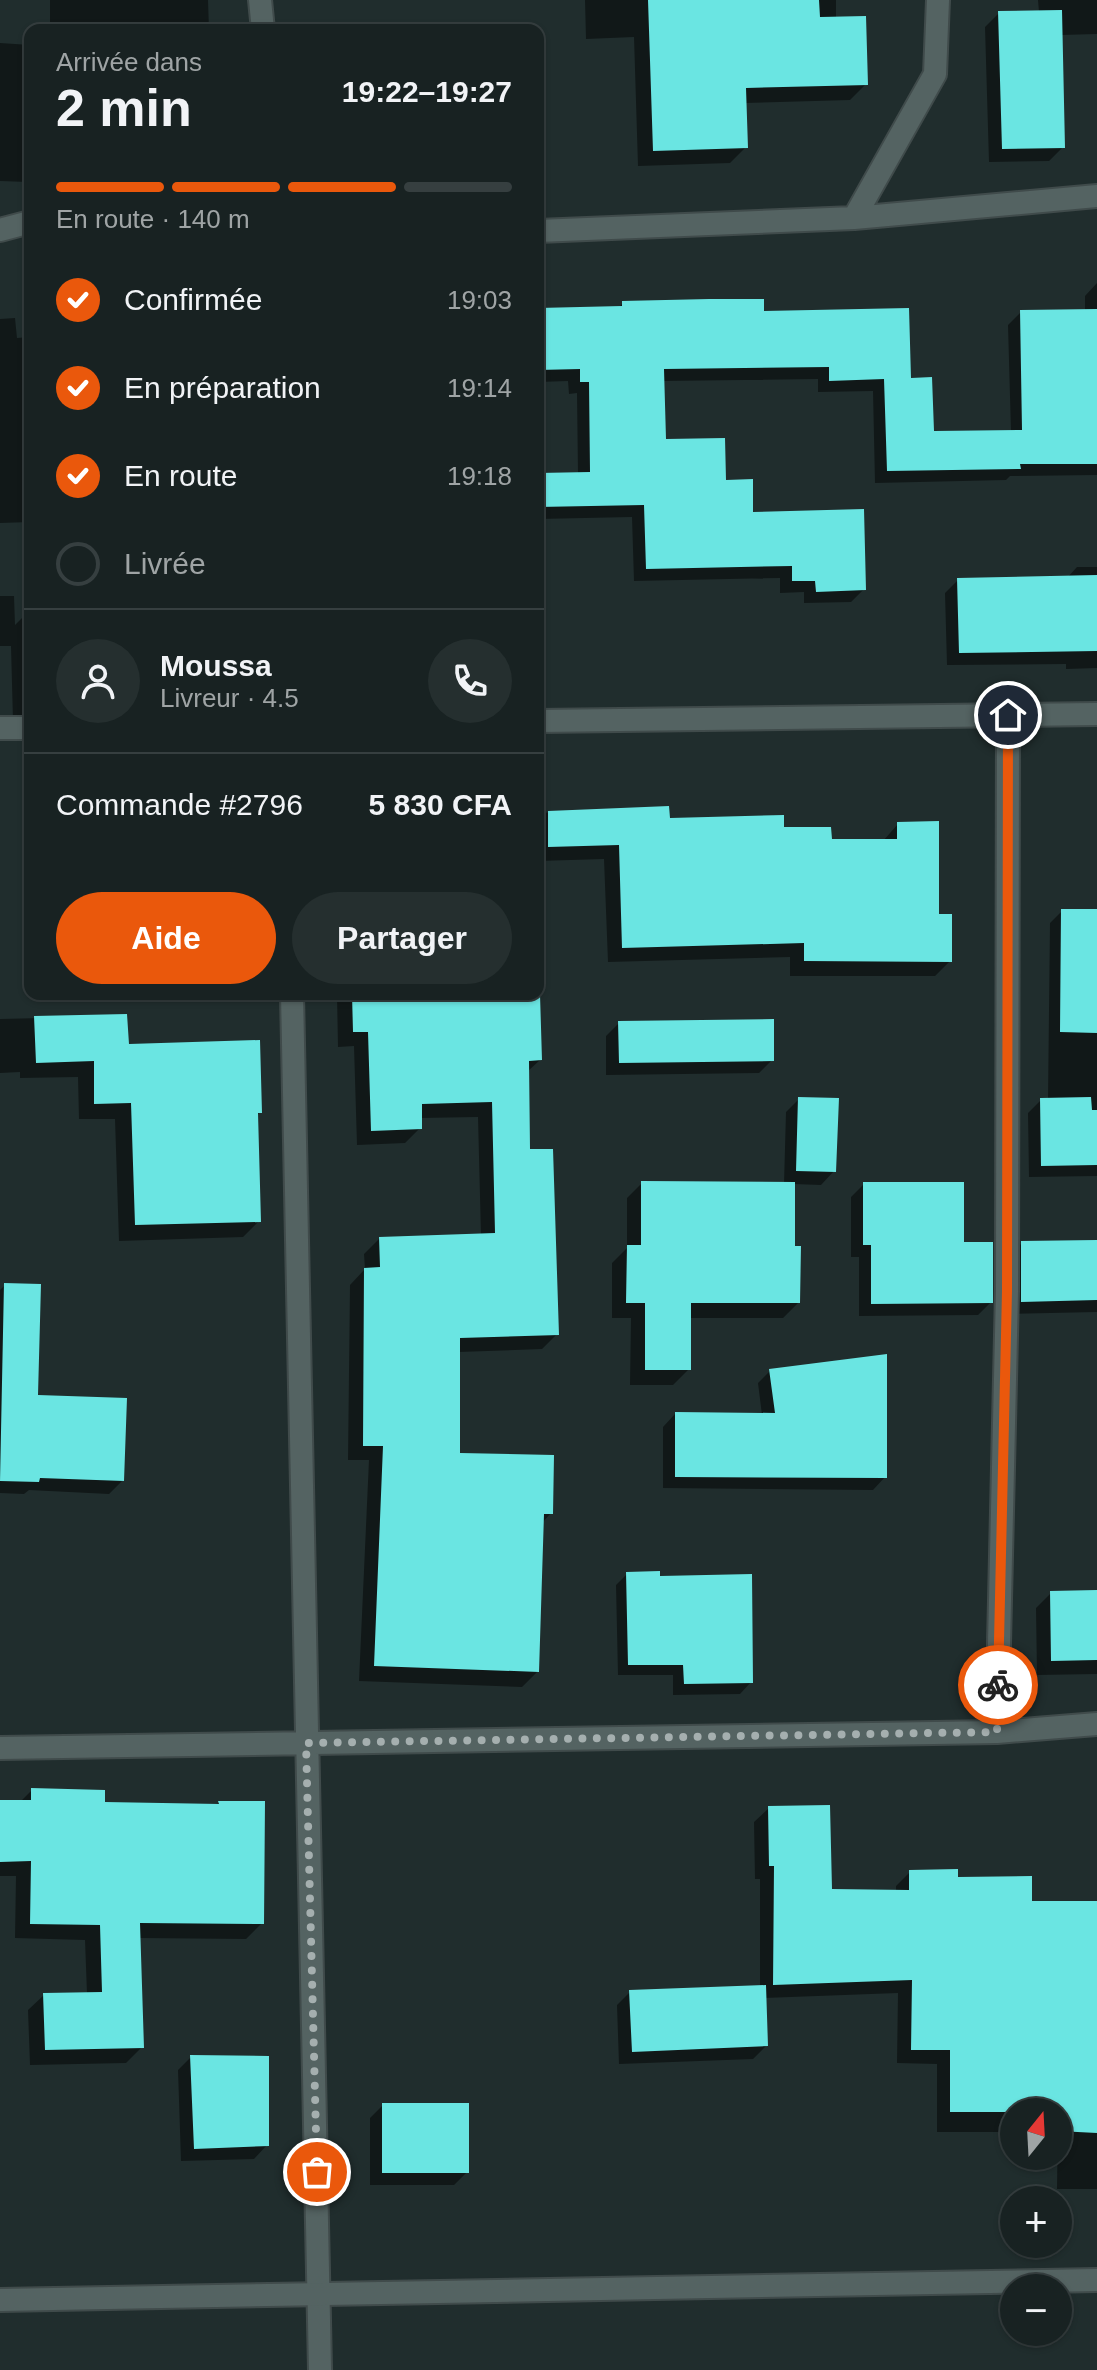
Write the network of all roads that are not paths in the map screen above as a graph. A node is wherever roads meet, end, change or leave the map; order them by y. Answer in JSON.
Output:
{"nodes":[{"id":1,"x":260,"y":0,"type":"edge"},
{"id":2,"x":938,"y":0,"type":"edge"},
{"id":3,"x":262,"y":24,"type":"edge"},
{"id":4,"x":1097,"y":196,"type":"edge"},
{"id":5,"x":854,"y":218,"type":"junction"},
{"id":6,"x":24,"y":224,"type":"edge"},
{"id":7,"x":0,"y":230,"type":"edge"},
{"id":8,"x":544,"y":231,"type":"edge"},
{"id":9,"x":1097,"y":714,"type":"edge"},
{"id":10,"x":1008,"y":715,"type":"junction"},
{"id":11,"x":544,"y":721,"type":"edge"},
{"id":12,"x":0,"y":728,"type":"edge"},
{"id":13,"x":24,"y":728,"type":"edge"},
{"id":14,"x":292,"y":1000,"type":"edge"},
{"id":15,"x":1097,"y":1724,"type":"edge"},
{"id":16,"x":997,"y":1732,"type":"junction"},
{"id":17,"x":306,"y":1743,"type":"junction"},
{"id":18,"x":0,"y":1748,"type":"edge"},
{"id":19,"x":1097,"y":2280,"type":"edge"},
{"id":20,"x":320,"y":2295,"type":"junction"},
{"id":21,"x":0,"y":2300,"type":"edge"},
{"id":22,"x":320,"y":2370,"type":"edge"}],
"edges":[{"from":1,"to":3,"type":"street"},
{"from":2,"to":5,"type":"street"},
{"from":4,"to":5,"type":"street"},
{"from":5,"to":8,"type":"street"},
{"from":6,"to":7,"type":"street"},
{"from":9,"to":10,"type":"street"},
{"from":10,"to":11,"type":"street"},
{"from":10,"to":16,"type":"street"},
{"from":12,"to":13,"type":"street"},
{"from":14,"to":17,"type":"street"},
{"from":15,"to":16,"type":"street"},
{"from":16,"to":17,"type":"street"},
{"from":17,"to":18,"type":"street"},
{"from":17,"to":20,"type":"street"},
{"from":19,"to":20,"type":"street"},
{"from":20,"to":21,"type":"street"},
{"from":20,"to":22,"type":"street"}]}
